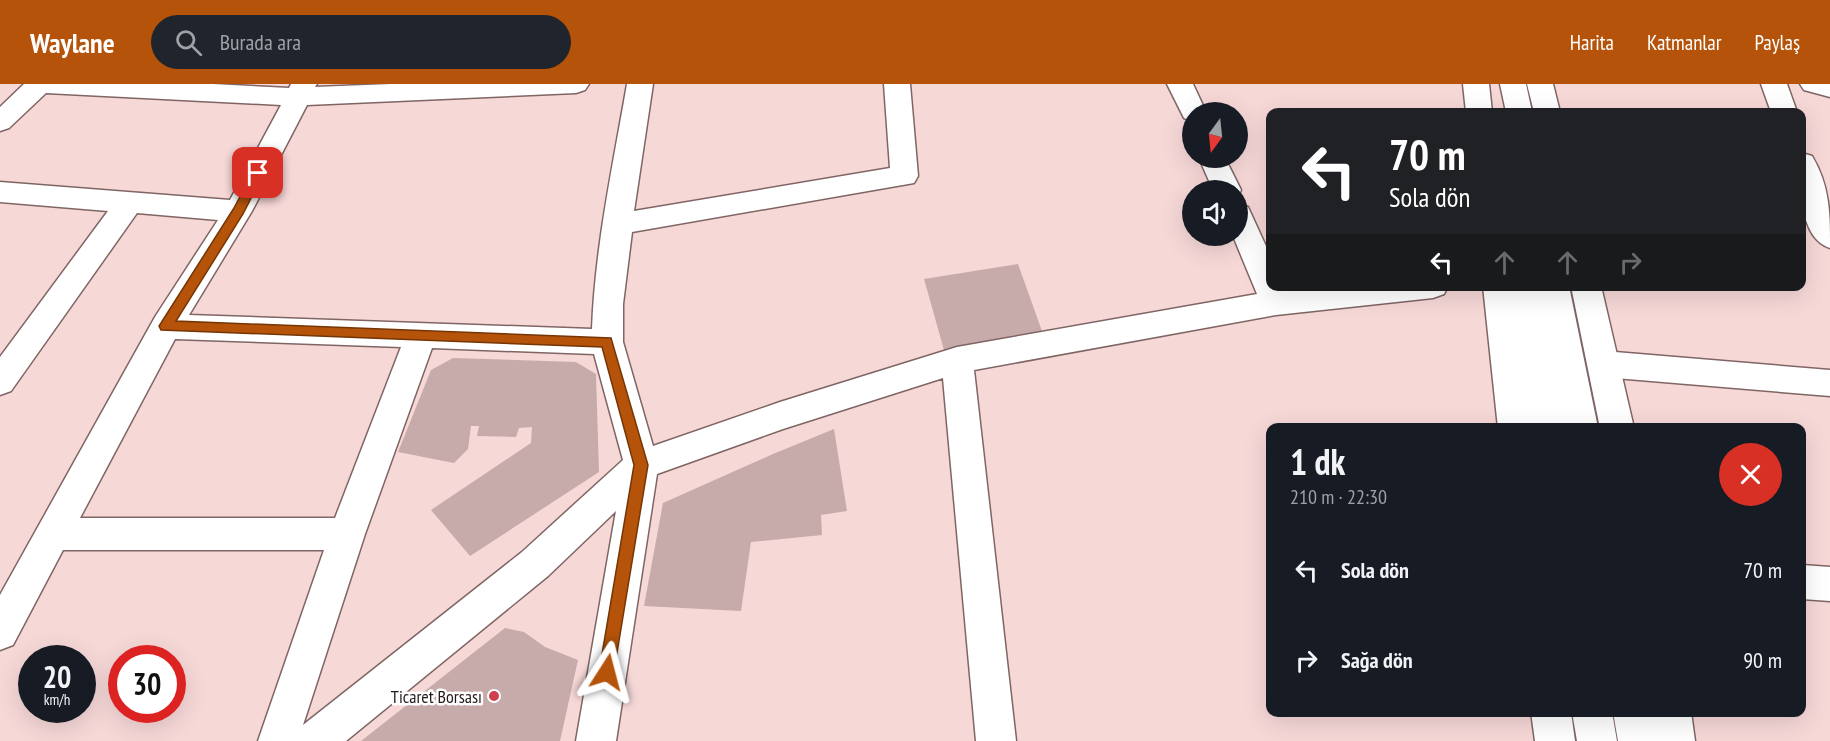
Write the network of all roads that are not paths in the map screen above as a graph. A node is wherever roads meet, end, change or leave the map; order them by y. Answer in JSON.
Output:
{"nodes":[{"id":1,"x":41,"y":84,"type":"edge"},
{"id":2,"x":576,"y":84,"type":"edge"},
{"id":3,"x":640,"y":84,"type":"edge"},
{"id":4,"x":897,"y":84,"type":"edge"},
{"id":5,"x":1180,"y":84,"type":"edge"},
{"id":6,"x":1476,"y":84,"type":"edge"},
{"id":7,"x":1495,"y":84,"type":"edge"},
{"id":8,"x":1513,"y":84,"type":"edge"},
{"id":9,"x":1540,"y":84,"type":"edge"},
{"id":10,"x":1774,"y":84,"type":"edge"},
{"id":11,"x":1812,"y":84,"type":"edge"},
{"id":12,"x":1830,"y":88,"type":"edge"},
{"id":13,"x":301,"y":91,"type":"edge"},
{"id":14,"x":1188,"y":102,"type":"edge"},
{"id":15,"x":1479,"y":108,"type":"edge"},
{"id":16,"x":1499,"y":108,"type":"edge"},
{"id":17,"x":1518,"y":108,"type":"edge"},
{"id":18,"x":1546,"y":108,"type":"edge"},
{"id":19,"x":1783,"y":108,"type":"edge"},
{"id":20,"x":0,"y":122,"type":"edge"},
{"id":21,"x":1806,"y":178,"type":"edge"},
{"id":22,"x":0,"y":192,"type":"edge"},
{"id":23,"x":130,"y":202,"type":"junction"},
{"id":24,"x":238,"y":210,"type":"junction"},
{"id":25,"x":618,"y":224,"type":"junction"},
{"id":26,"x":1821,"y":232,"type":"edge"},
{"id":27,"x":1248,"y":237,"type":"edge"},
{"id":28,"x":1266,"y":280,"type":"edge"},
{"id":29,"x":1271,"y":291,"type":"edge"},
{"id":30,"x":1387,"y":291,"type":"edge"},
{"id":31,"x":1499,"y":291,"type":"edge"},
{"id":32,"x":1528,"y":291,"type":"edge"},
{"id":33,"x":1555,"y":291,"type":"edge"},
{"id":34,"x":1587,"y":291,"type":"edge"},
{"id":35,"x":1276,"y":303,"type":"junction"},
{"id":36,"x":166,"y":326,"type":"junction"},
{"id":37,"x":421,"y":335,"type":"junction"},
{"id":38,"x":607,"y":342,"type":"junction"},
{"id":39,"x":957,"y":360,"type":"junction"},
{"id":40,"x":1604,"y":364,"type":"junction"},
{"id":41,"x":0,"y":382,"type":"edge"},
{"id":42,"x":1830,"y":383,"type":"edge"},
{"id":43,"x":1514,"y":423,"type":"edge"},
{"id":44,"x":1547,"y":423,"type":"edge"},
{"id":45,"x":1580,"y":423,"type":"edge"},
{"id":46,"x":1616,"y":423,"type":"edge"},
{"id":47,"x":641,"y":465,"type":"junction"},
{"id":48,"x":54,"y":534,"type":"junction"},
{"id":49,"x":347,"y":534,"type":"junction"},
{"id":50,"x":1806,"y":582,"type":"edge"},
{"id":51,"x":1830,"y":584,"type":"edge"},
{"id":52,"x":0,"y":632,"type":"edge"},
{"id":53,"x":1552,"y":717,"type":"edge"},
{"id":54,"x":1593,"y":717,"type":"edge"},
{"id":55,"x":1634,"y":717,"type":"edge"},
{"id":56,"x":1672,"y":717,"type":"edge"},
{"id":57,"x":278,"y":741,"type":"edge"},
{"id":58,"x":315,"y":741,"type":"edge"},
{"id":59,"x":596,"y":741,"type":"edge"},
{"id":60,"x":996,"y":741,"type":"edge"},
{"id":61,"x":1555,"y":741,"type":"edge"},
{"id":62,"x":1597,"y":741,"type":"edge"},
{"id":63,"x":1638,"y":741,"type":"edge"},
{"id":64,"x":1675,"y":741,"type":"edge"}],
"edges":[{"from":1,"to":13,"type":"street"},
{"from":1,"to":20,"type":"street"},
{"from":2,"to":13,"type":"street"},
{"from":3,"to":25,"type":"street"},
{"from":4,"to":25,"type":"street"},
{"from":5,"to":14,"type":"street"},
{"from":6,"to":15,"type":"street"},
{"from":7,"to":16,"type":"street"},
{"from":8,"to":17,"type":"street"},
{"from":9,"to":18,"type":"street"},
{"from":10,"to":19,"type":"street"},
{"from":11,"to":12,"type":"street"},
{"from":13,"to":24,"type":"street"},
{"from":21,"to":26,"type":"street"},
{"from":22,"to":23,"type":"street"},
{"from":23,"to":24,"type":"street"},
{"from":23,"to":41,"type":"street"},
{"from":24,"to":36,"type":"street"},
{"from":25,"to":38,"type":"street"},
{"from":27,"to":28,"type":"street"},
{"from":29,"to":35,"type":"street"},
{"from":30,"to":35,"type":"street"},
{"from":31,"to":43,"type":"street"},
{"from":32,"to":44,"type":"street"},
{"from":33,"to":45,"type":"street"},
{"from":34,"to":40,"type":"street"},
{"from":35,"to":39,"type":"street"},
{"from":36,"to":37,"type":"street"},
{"from":36,"to":48,"type":"street"},
{"from":37,"to":38,"type":"street"},
{"from":37,"to":49,"type":"street"},
{"from":38,"to":47,"type":"street"},
{"from":39,"to":47,"type":"street"},
{"from":39,"to":60,"type":"street"},
{"from":40,"to":42,"type":"street"},
{"from":40,"to":46,"type":"street"},
{"from":47,"to":58,"type":"street"},
{"from":47,"to":59,"type":"street"},
{"from":48,"to":49,"type":"street"},
{"from":48,"to":52,"type":"street"},
{"from":49,"to":57,"type":"street"},
{"from":50,"to":51,"type":"street"},
{"from":53,"to":61,"type":"street"},
{"from":54,"to":62,"type":"street"},
{"from":55,"to":63,"type":"street"},
{"from":56,"to":64,"type":"street"}]}
